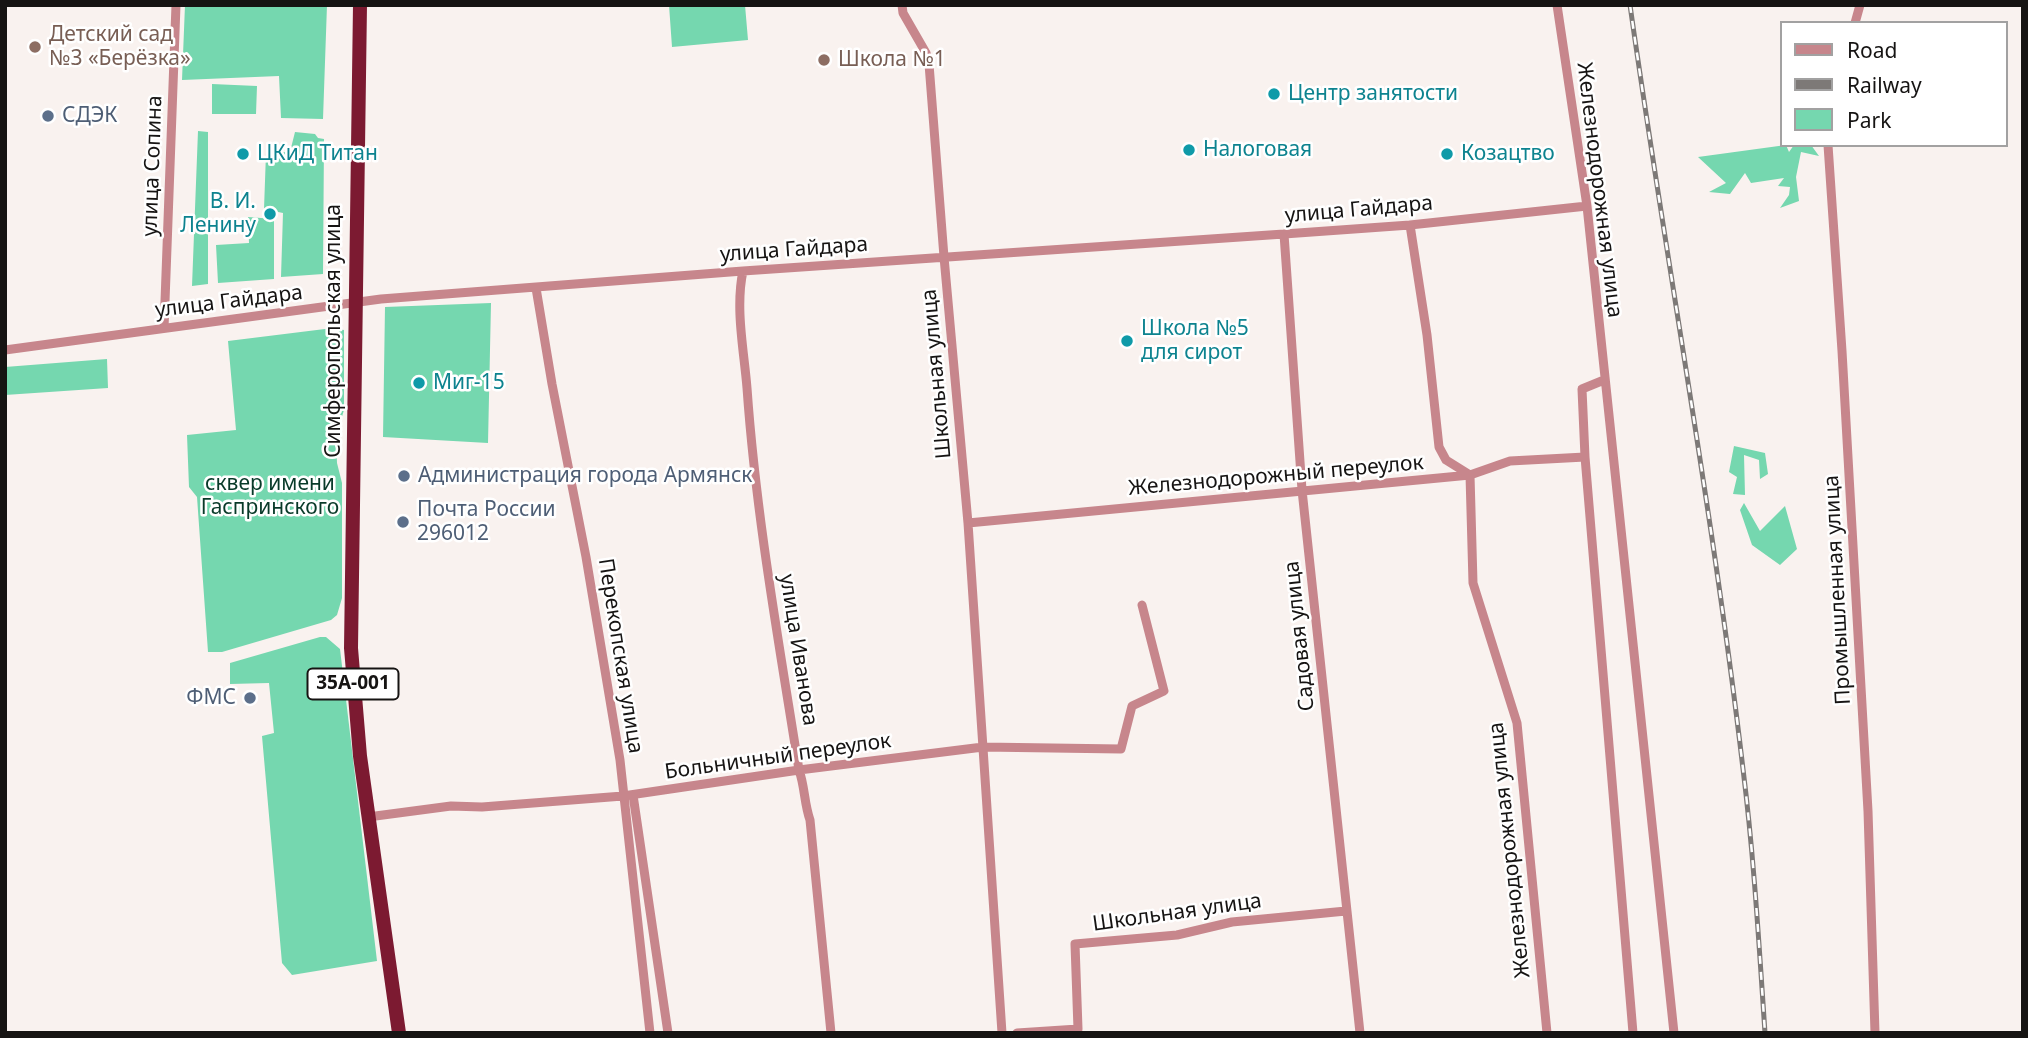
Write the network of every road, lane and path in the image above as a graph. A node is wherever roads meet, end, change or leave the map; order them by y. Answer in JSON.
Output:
{"nodes":[{"id":1,"x":176,"y":5,"type":"edge"},
{"id":2,"x":360,"y":5,"type":"edge"},
{"id":3,"x":902,"y":5,"type":"edge"},
{"id":4,"x":1557,"y":5,"type":"edge"},
{"id":5,"x":1828,"y":147,"type":"edge"},
{"id":6,"x":1587,"y":206,"type":"junction"},
{"id":7,"x":1410,"y":225,"type":"junction"},
{"id":8,"x":1284,"y":234,"type":"junction"},
{"id":9,"x":943,"y":257,"type":"junction"},
{"id":10,"x":743,"y":271,"type":"junction"},
{"id":11,"x":536,"y":288,"type":"junction"},
{"id":12,"x":356,"y":301,"type":"junction"},
{"id":13,"x":164,"y":328,"type":"junction"},
{"id":14,"x":5,"y":350,"type":"edge"},
{"id":15,"x":1604,"y":380,"type":"junction"},
{"id":16,"x":1585,"y":457,"type":"junction"},
{"id":17,"x":1471,"y":475,"type":"junction"},
{"id":18,"x":1302,"y":490,"type":"junction"},
{"id":19,"x":968,"y":523,"type":"junction"},
{"id":20,"x":1142,"y":605,"type":"dead end"},
{"id":21,"x":983,"y":747,"type":"junction"},
{"id":22,"x":799,"y":770,"type":"junction"},
{"id":23,"x":634,"y":795,"type":"junction"},
{"id":24,"x":622,"y":796,"type":"junction"},
{"id":25,"x":368,"y":817,"type":"junction"},
{"id":26,"x":1346,"y":911,"type":"junction"},
{"id":27,"x":399,"y":1033,"type":"edge"},
{"id":28,"x":650,"y":1033,"type":"edge"},
{"id":29,"x":668,"y":1033,"type":"edge"},
{"id":30,"x":831,"y":1033,"type":"edge"},
{"id":31,"x":1002,"y":1033,"type":"edge"},
{"id":32,"x":1017,"y":1033,"type":"edge"},
{"id":33,"x":1360,"y":1033,"type":"edge"},
{"id":34,"x":1547,"y":1033,"type":"edge"},
{"id":35,"x":1633,"y":1033,"type":"edge"},
{"id":36,"x":1674,"y":1033,"type":"edge"},
{"id":37,"x":1875,"y":1033,"type":"edge"}],
"edges":[{"from":1,"to":13,"type":"street","name":"улица Сопина"},
{"from":2,"to":12,"type":"highway","name":"Симферопольская улица","number":"35А-001"},
{"from":3,"to":9,"type":"street","name":"Школьная улица"},
{"from":4,"to":6,"type":"street","name":"Железнодорожная улица"},
{"from":5,"to":37,"type":"street","name":"Промышленная улица"},
{"from":6,"to":7,"type":"street","name":"улица Гайдара"},
{"from":6,"to":15,"type":"street","name":"Железнодорожная улица"},
{"from":7,"to":8,"type":"street","name":"улица Гайдара"},
{"from":7,"to":17,"type":"street"},
{"from":8,"to":9,"type":"street","name":"улица Гайдара"},
{"from":8,"to":18,"type":"street","name":"Садовая улица"},
{"from":9,"to":10,"type":"street","name":"улица Гайдара"},
{"from":9,"to":19,"type":"street","name":"Школьная улица"},
{"from":10,"to":11,"type":"street","name":"улица Гайдара"},
{"from":10,"to":22,"type":"street","name":"улица Иванова"},
{"from":11,"to":12,"type":"street","name":"улица Гайдара"},
{"from":11,"to":24,"type":"street","name":"Перекопская улица"},
{"from":12,"to":13,"type":"street","name":"улица Гайдара"},
{"from":12,"to":25,"type":"highway","name":"Симферопольская улица","number":"35А-001"},
{"from":13,"to":14,"type":"street","name":"улица Гайдара"},
{"from":15,"to":16,"type":"street"},
{"from":15,"to":36,"type":"street","name":"Железнодорожная улица"},
{"from":16,"to":17,"type":"street","name":"Железнодорожный переулок"},
{"from":16,"to":35,"type":"street"},
{"from":17,"to":18,"type":"street","name":"Железнодорожный переулок"},
{"from":17,"to":34,"type":"street","name":"Железнодорожная улица"},
{"from":18,"to":19,"type":"street","name":"Железнодорожный переулок"},
{"from":18,"to":26,"type":"street","name":"Садовая улица"},
{"from":19,"to":21,"type":"street","name":"Школьная улица"},
{"from":20,"to":21,"type":"street"},
{"from":21,"to":22,"type":"street","name":"Больничный переулок"},
{"from":21,"to":31,"type":"street","name":"Школьная улица"},
{"from":22,"to":23,"type":"street","name":"Больничный переулок"},
{"from":22,"to":30,"type":"street","name":"улица Иванова"},
{"from":23,"to":24,"type":"street","name":"Больничный переулок"},
{"from":23,"to":29,"type":"street"},
{"from":24,"to":25,"type":"street","name":"Больничный переулок"},
{"from":24,"to":28,"type":"street","name":"Перекопская улица"},
{"from":25,"to":27,"type":"highway","name":"Симферопольская улица","number":"35А-001"},
{"from":26,"to":32,"type":"street","name":"Школьная улица"},
{"from":26,"to":33,"type":"street","name":"Садовая улица"}]}
